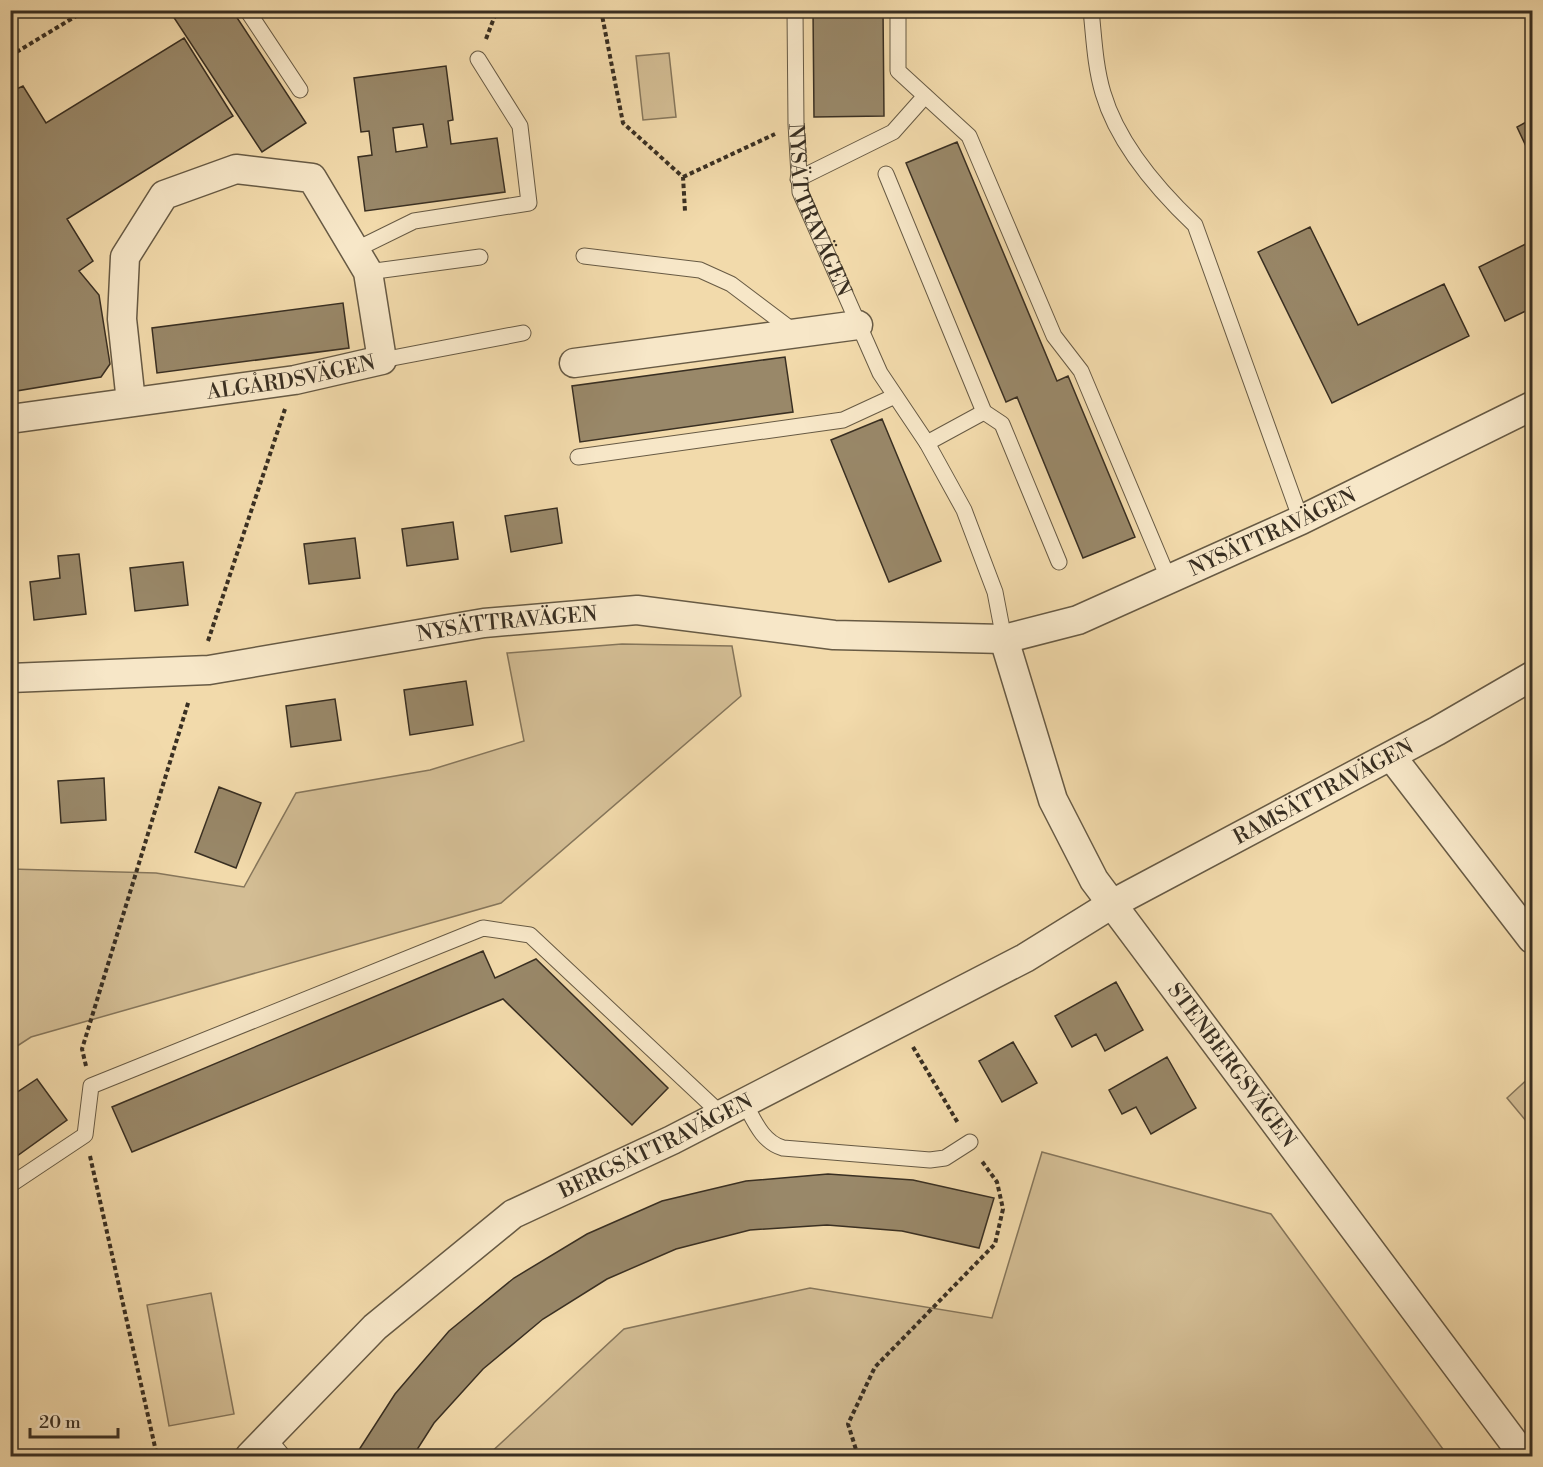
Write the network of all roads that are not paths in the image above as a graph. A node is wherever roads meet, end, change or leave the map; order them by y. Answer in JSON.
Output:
{"nodes":[{"id":1,"x":247,"y":10,"type":"edge"},
{"id":2,"x":795,"y":10,"type":"edge"},
{"id":3,"x":898,"y":10,"type":"edge"},
{"id":4,"x":1091,"y":10,"type":"edge"},
{"id":5,"x":478,"y":59,"type":"road end"},
{"id":6,"x":300,"y":90,"type":"dead end"},
{"id":7,"x":925,"y":96,"type":"junction"},
{"id":8,"x":886,"y":174,"type":"dead end"},
{"id":9,"x":798,"y":179,"type":"junction"},
{"id":10,"x":584,"y":256,"type":"dead end"},
{"id":11,"x":480,"y":257,"type":"dead end"},
{"id":12,"x":361,"y":261,"type":"junction"},
{"id":13,"x":858,"y":325,"type":"junction"},
{"id":14,"x":523,"y":333,"type":"dead end"},
{"id":15,"x":796,"y":333,"type":"junction"},
{"id":16,"x":382,"y":360,"type":"junction"},
{"id":17,"x":574,"y":363,"type":"dead end"},
{"id":18,"x":895,"y":396,"type":"junction"},
{"id":19,"x":131,"y":402,"type":"junction"},
{"id":20,"x":1533,"y":406,"type":"edge"},
{"id":21,"x":984,"y":412,"type":"junction"},
{"id":22,"x":10,"y":419,"type":"edge"},
{"id":23,"x":927,"y":443,"type":"junction"},
{"id":24,"x":578,"y":457,"type":"dead end"},
{"id":25,"x":1301,"y":520,"type":"junction"},
{"id":26,"x":1059,"y":562,"type":"dead end"},
{"id":27,"x":1169,"y":580,"type":"junction"},
{"id":28,"x":1004,"y":639,"type":"junction"},
{"id":29,"x":1533,"y":676,"type":"edge"},
{"id":30,"x":10,"y":678,"type":"edge"},
{"id":31,"x":1390,"y":756,"type":"junction"},
{"id":32,"x":1112,"y":904,"type":"junction"},
{"id":33,"x":1533,"y":939,"type":"edge"},
{"id":34,"x":732,"y":1108,"type":"junction"},
{"id":35,"x":970,"y":1142,"type":"road end"},
{"id":36,"x":10,"y":1185,"type":"edge"},
{"id":37,"x":267,"y":1450,"type":"edge"},
{"id":38,"x":1524,"y":1456,"type":"edge"}],
"edges":[{"from":1,"to":6,"type":"lane"},
{"from":2,"to":9,"type":"lane","name":"NYSÄTTRAVÄGEN"},
{"from":3,"to":7,"type":"lane"},
{"from":4,"to":25,"type":"lane"},
{"from":5,"to":12,"type":"lane"},
{"from":7,"to":9,"type":"lane"},
{"from":7,"to":27,"type":"lane"},
{"from":8,"to":21,"type":"lane"},
{"from":9,"to":13,"type":"lane","name":"NYSÄTTRAVÄGEN"},
{"from":10,"to":15,"type":"lane"},
{"from":11,"to":12,"type":"lane"},
{"from":12,"to":16,"type":"street","name":"ALGÅRDSVÄGEN"},
{"from":12,"to":19,"type":"street","name":"ALGÅRDSVÄGEN"},
{"from":13,"to":15,"type":"street"},
{"from":13,"to":18,"type":"lane","name":"NYSÄTTRAVÄGEN"},
{"from":14,"to":16,"type":"lane"},
{"from":15,"to":17,"type":"street"},
{"from":16,"to":19,"type":"street","name":"ALGÅRDSVÄGEN"},
{"from":18,"to":23,"type":"lane","name":"NYSÄTTRAVÄGEN"},
{"from":18,"to":24,"type":"lane"},
{"from":19,"to":22,"type":"street","name":"ALGÅRDSVÄGEN"},
{"from":20,"to":25,"type":"street","name":"NYSÄTTRAVÄGEN"},
{"from":21,"to":23,"type":"lane"},
{"from":21,"to":26,"type":"lane"},
{"from":23,"to":28,"type":"lane","name":"NYSÄTTRAVÄGEN"},
{"from":25,"to":27,"type":"street","name":"NYSÄTTRAVÄGEN"},
{"from":27,"to":28,"type":"street","name":"NYSÄTTRAVÄGEN"},
{"from":28,"to":30,"type":"street","name":"NYSÄTTRAVÄGEN"},
{"from":28,"to":32,"type":"street","name":"STENBERGSVÄGEN"},
{"from":29,"to":31,"type":"street","name":"RAMSÄTTRAVÄGEN"},
{"from":31,"to":32,"type":"street","name":"RAMSÄTTRAVÄGEN"},
{"from":31,"to":33,"type":"street"},
{"from":32,"to":34,"type":"street","name":"BERGSÄTTRAVÄGEN"},
{"from":32,"to":38,"type":"street","name":"STENBERGSVÄGEN"},
{"from":34,"to":35,"type":"lane"},
{"from":34,"to":36,"type":"lane"},
{"from":34,"to":37,"type":"street","name":"BERGSÄTTRAVÄGEN"}]}
